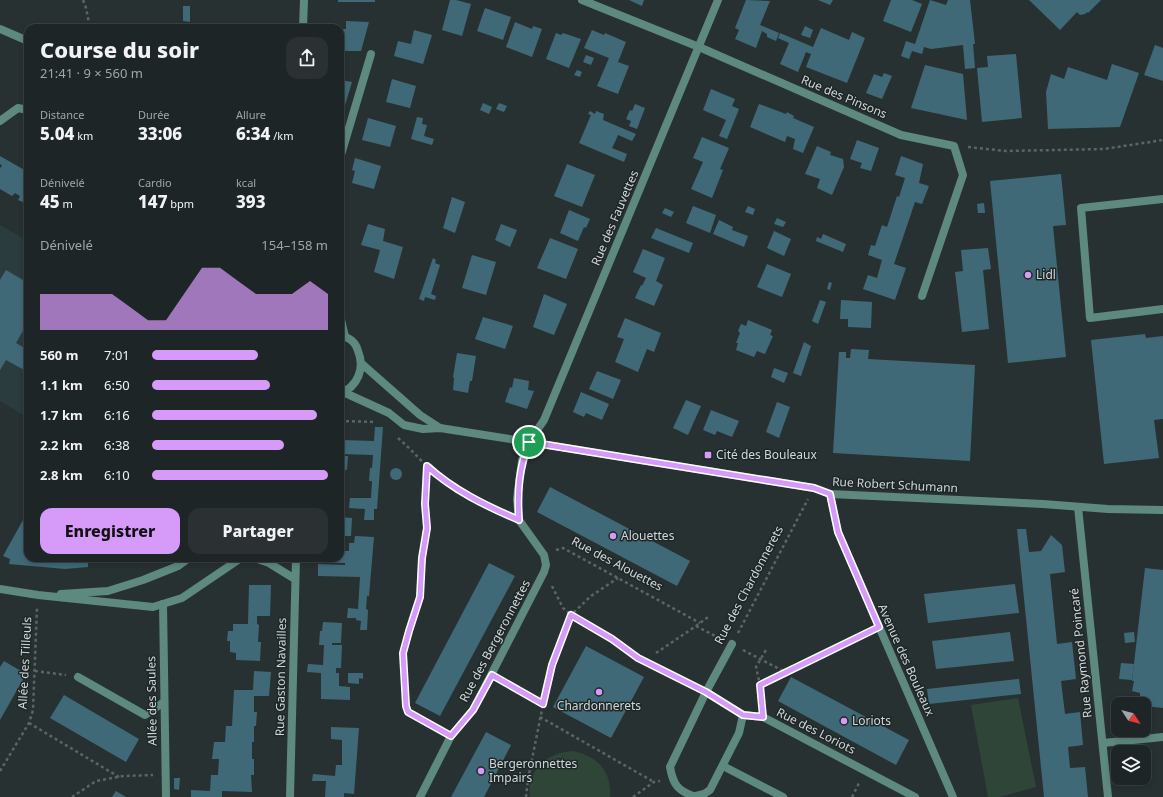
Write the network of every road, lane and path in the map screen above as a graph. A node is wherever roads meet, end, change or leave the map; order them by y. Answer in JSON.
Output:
{"nodes":[{"id":1,"x":83,"y":0,"type":"edge"},
{"id":2,"x":304,"y":0,"type":"edge"},
{"id":3,"x":582,"y":0,"type":"edge"},
{"id":4,"x":718,"y":0,"type":"edge"},
{"id":5,"x":89,"y":24,"type":"edge"},
{"id":6,"x":303,"y":24,"type":"edge"},
{"id":7,"x":0,"y":29,"type":"edge"},
{"id":8,"x":24,"y":39,"type":"edge"},
{"id":9,"x":699,"y":47,"type":"junction"},
{"id":10,"x":371,"y":54,"type":"dead end"},
{"id":11,"x":24,"y":109,"type":"edge"},
{"id":12,"x":0,"y":121,"type":"edge"},
{"id":13,"x":1163,"y":140,"type":"edge"},
{"id":14,"x":344,"y":145,"type":"edge"},
{"id":15,"x":954,"y":146,"type":"junction"},
{"id":16,"x":1163,"y":199,"type":"edge"},
{"id":17,"x":922,"y":296,"type":"dead end"},
{"id":18,"x":1163,"y":309,"type":"edge"},
{"id":19,"x":344,"y":336,"type":"edge"},
{"id":20,"x":362,"y":364,"type":"junction"},
{"id":21,"x":344,"y":391,"type":"edge"},
{"id":22,"x":344,"y":394,"type":"edge"},
{"id":23,"x":344,"y":421,"type":"edge"},
{"id":24,"x":380,"y":422,"type":"dead end"},
{"id":25,"x":440,"y":428,"type":"junction"},
{"id":26,"x":394,"y":435,"type":"dead end"},
{"id":27,"x":529,"y":442,"type":"junction"},
{"id":28,"x":427,"y":466,"type":"junction"},
{"id":29,"x":814,"y":488,"type":"junction"},
{"id":30,"x":830,"y":494,"type":"junction"},
{"id":31,"x":1078,"y":507,"type":"junction"},
{"id":32,"x":1163,"y":510,"type":"edge"},
{"id":33,"x":519,"y":520,"type":"junction"},
{"id":34,"x":544,"y":555,"type":"junction"},
{"id":35,"x":184,"y":562,"type":"edge"},
{"id":36,"x":235,"y":562,"type":"edge"},
{"id":37,"x":266,"y":562,"type":"edge"},
{"id":38,"x":296,"y":562,"type":"edge"},
{"id":39,"x":544,"y":572,"type":"junction"},
{"id":40,"x":618,"y":578,"type":"junction"},
{"id":41,"x":295,"y":580,"type":"junction"},
{"id":42,"x":0,"y":589,"type":"edge"},
{"id":43,"x":38,"y":595,"type":"junction"},
{"id":44,"x":163,"y":604,"type":"junction"},
{"id":45,"x":571,"y":615,"type":"junction"},
{"id":46,"x":708,"y":617,"type":"dead end"},
{"id":47,"x":700,"y":623,"type":"junction"},
{"id":48,"x":879,"y":627,"type":"junction"},
{"id":49,"x":732,"y":644,"type":"joint"},
{"id":50,"x":766,"y":650,"type":"dead end"},
{"id":51,"x":638,"y":658,"type":"junction"},
{"id":52,"x":35,"y":671,"type":"junction"},
{"id":53,"x":492,"y":675,"type":"junction"},
{"id":54,"x":78,"y":677,"type":"joint"},
{"id":55,"x":760,"y":685,"type":"junction"},
{"id":56,"x":706,"y":692,"type":"junction"},
{"id":57,"x":164,"y":702,"type":"junction"},
{"id":58,"x":543,"y":704,"type":"junction"},
{"id":59,"x":743,"y":715,"type":"junction"},
{"id":60,"x":540,"y":717,"type":"junction"},
{"id":61,"x":763,"y":717,"type":"junction"},
{"id":62,"x":29,"y":722,"type":"junction"},
{"id":63,"x":451,"y":736,"type":"junction"},
{"id":64,"x":1163,"y":737,"type":"edge"},
{"id":65,"x":1103,"y":743,"type":"junction"},
{"id":66,"x":722,"y":766,"type":"junction"},
{"id":67,"x":0,"y":771,"type":"edge"},
{"id":68,"x":166,"y":774,"type":"junction"},
{"id":69,"x":119,"y":777,"type":"junction"},
{"id":70,"x":672,"y":777,"type":"junction"},
{"id":71,"x":654,"y":782,"type":"junction"},
{"id":72,"x":693,"y":796,"type":"edge"},
{"id":73,"x":72,"y":797,"type":"edge"},
{"id":74,"x":166,"y":797,"type":"edge"},
{"id":75,"x":290,"y":797,"type":"edge"},
{"id":76,"x":420,"y":797,"type":"edge"},
{"id":77,"x":526,"y":797,"type":"edge"},
{"id":78,"x":633,"y":797,"type":"edge"},
{"id":79,"x":783,"y":797,"type":"edge"},
{"id":80,"x":915,"y":797,"type":"edge"},
{"id":81,"x":953,"y":797,"type":"edge"},
{"id":82,"x":1108,"y":797,"type":"edge"}],
"edges":[{"from":1,"to":5,"type":"path"},
{"from":2,"to":6,"type":"street"},
{"from":3,"to":9,"type":"street","name":"Rue des Pinsons"},
{"from":4,"to":9,"type":"street","name":"Rue des Fauvettes"},
{"from":7,"to":8,"type":"street"},
{"from":9,"to":15,"type":"street","name":"Rue des Pinsons"},
{"from":9,"to":27,"type":"street","name":"Rue des Fauvettes"},
{"from":10,"to":14,"type":"street"},
{"from":11,"to":12,"type":"street"},
{"from":13,"to":15,"type":"path"},
{"from":15,"to":17,"type":"street"},
{"from":16,"to":18,"type":"street"},
{"from":19,"to":20,"type":"street"},
{"from":20,"to":21,"type":"street"},
{"from":20,"to":25,"type":"street","name":"Rue Robert Schumann"},
{"from":22,"to":25,"type":"street","name":"Rue Robert Schumann"},
{"from":23,"to":24,"type":"path"},
{"from":25,"to":27,"type":"street","name":"Rue Robert Schumann"},
{"from":26,"to":28,"type":"path"},
{"from":27,"to":29,"type":"street","name":"Rue Robert Schumann"},
{"from":27,"to":33,"type":"street"},
{"from":28,"to":33,"type":"path"},
{"from":28,"to":63,"type":"path"},
{"from":29,"to":30,"type":"street","name":"Rue Robert Schumann"},
{"from":29,"to":49,"type":"path","name":"Rue des Chardonnerets"},
{"from":30,"to":31,"type":"street","name":"Rue Robert Schumann"},
{"from":30,"to":48,"type":"street","name":"Avenue des Bouleaux"},
{"from":31,"to":32,"type":"street","name":"Rue Robert Schumann"},
{"from":31,"to":65,"type":"street","name":"Rue Raymond Poincaré"},
{"from":33,"to":34,"type":"street"},
{"from":34,"to":39,"type":"street","name":"Rue des Bergeronnettes"},
{"from":34,"to":40,"type":"path","name":"Rue des Alouettes"},
{"from":35,"to":43,"type":"street"},
{"from":36,"to":44,"type":"street"},
{"from":37,"to":41,"type":"street"},
{"from":38,"to":41,"type":"street","name":"Rue Gaston Navailles"},
{"from":39,"to":45,"type":"path"},
{"from":39,"to":53,"type":"street","name":"Rue des Bergeronnettes"},
{"from":40,"to":45,"type":"path"},
{"from":40,"to":47,"type":"path","name":"Rue des Alouettes"},
{"from":41,"to":75,"type":"street","name":"Rue Gaston Navailles"},
{"from":42,"to":43,"type":"street"},
{"from":43,"to":44,"type":"street"},
{"from":43,"to":52,"type":"path","name":"Allée des Tilleuls"},
{"from":44,"to":57,"type":"street","name":"Allée des Saules"},
{"from":45,"to":51,"type":"path"},
{"from":45,"to":58,"type":"path"},
{"from":46,"to":47,"type":"path"},
{"from":47,"to":51,"type":"path"},
{"from":48,"to":55,"type":"path"},
{"from":48,"to":81,"type":"street","name":"Avenue des Bouleaux"},
{"from":49,"to":56,"type":"street","name":"Rue des Chardonnerets"},
{"from":50,"to":55,"type":"path"},
{"from":51,"to":56,"type":"street"},
{"from":52,"to":54,"type":"path"},
{"from":52,"to":62,"type":"path","name":"Allée des Tilleuls"},
{"from":53,"to":58,"type":"path"},
{"from":53,"to":63,"type":"street","name":"Rue des Bergeronnettes"},
{"from":54,"to":57,"type":"street"},
{"from":55,"to":61,"type":"path"},
{"from":56,"to":59,"type":"street","name":"Rue des Loriots"},
{"from":56,"to":70,"type":"street","name":"Rue des Chardonnerets"},
{"from":57,"to":68,"type":"street","name":"Allée des Saules"},
{"from":58,"to":60,"type":"path"},
{"from":59,"to":61,"type":"street","name":"Rue des Loriots"},
{"from":59,"to":66,"type":"street"},
{"from":60,"to":71,"type":"path"},
{"from":60,"to":77,"type":"path"},
{"from":61,"to":80,"type":"street","name":"Rue des Loriots"},
{"from":62,"to":67,"type":"path","name":"Allée des Tilleuls"},
{"from":62,"to":69,"type":"path"},
{"from":63,"to":76,"type":"street","name":"Rue des Bergeronnettes"},
{"from":64,"to":65,"type":"street"},
{"from":65,"to":82,"type":"street","name":"Rue Raymond Poincaré"},
{"from":66,"to":72,"type":"street"},
{"from":66,"to":79,"type":"street"},
{"from":68,"to":69,"type":"path"},
{"from":68,"to":74,"type":"street","name":"Allée des Saules"},
{"from":69,"to":73,"type":"path"},
{"from":70,"to":71,"type":"path"},
{"from":70,"to":72,"type":"street"},
{"from":71,"to":78,"type":"path"}]}
